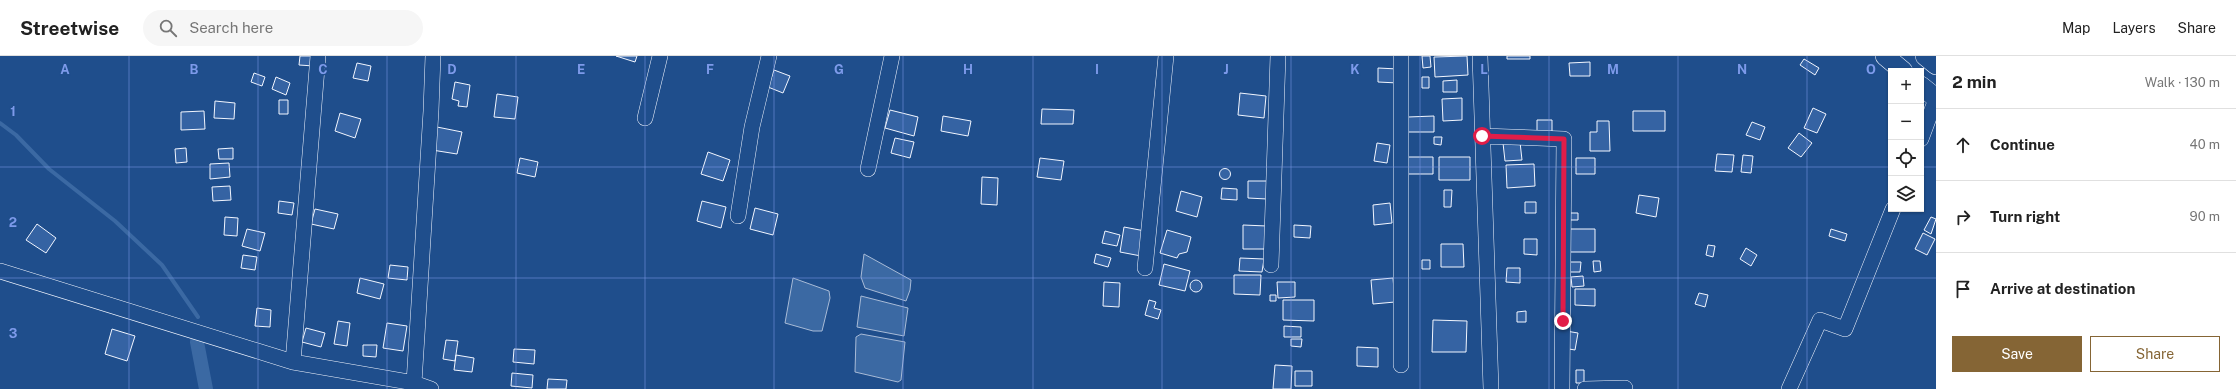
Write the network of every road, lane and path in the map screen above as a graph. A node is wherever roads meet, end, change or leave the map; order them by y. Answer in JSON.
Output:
{"nodes":[{"id":1,"x":318,"y":56,"type":"edge"},
{"id":2,"x":432,"y":56,"type":"edge"},
{"id":3,"x":660,"y":56,"type":"edge"},
{"id":4,"x":769,"y":56,"type":"edge"},
{"id":5,"x":892,"y":56,"type":"edge"},
{"id":6,"x":1166,"y":56,"type":"edge"},
{"id":7,"x":1278,"y":56,"type":"edge"},
{"id":8,"x":1401,"y":56,"type":"edge"},
{"id":9,"x":1480,"y":56,"type":"edge"},
{"id":10,"x":1885,"y":56,"type":"edge"},
{"id":11,"x":1925,"y":56,"type":"edge"},
{"id":12,"x":1936,"y":65,"type":"edge"},
{"id":13,"x":1899,"y":68,"type":"edge"},
{"id":14,"x":1924,"y":88,"type":"edge"},
{"id":15,"x":1936,"y":98,"type":"edge"},
{"id":16,"x":645,"y":118,"type":"dead end"},
{"id":17,"x":1924,"y":131,"type":"edge"},
{"id":18,"x":1482,"y":136,"type":"junction"},
{"id":19,"x":868,"y":170,"type":"dead end"},
{"id":20,"x":1892,"y":212,"type":"edge"},
{"id":21,"x":738,"y":216,"type":"dead end"},
{"id":22,"x":1270,"y":265,"type":"dead end"},
{"id":23,"x":1145,"y":268,"type":"dead end"},
{"id":24,"x":0,"y":271,"type":"edge"},
{"id":25,"x":293,"y":362,"type":"junction"},
{"id":26,"x":1401,"y":365,"type":"dead end"},
{"id":27,"x":414,"y":383,"type":"junction"},
{"id":28,"x":1625,"y":388,"type":"dead end"},
{"id":29,"x":431,"y":389,"type":"edge"},
{"id":30,"x":1491,"y":389,"type":"edge"},
{"id":31,"x":1562,"y":389,"type":"edge"},
{"id":32,"x":1585,"y":389,"type":"edge"},
{"id":33,"x":1789,"y":389,"type":"edge"}],
"edges":[{"from":1,"to":25,"type":"street"},
{"from":2,"to":27,"type":"street"},
{"from":3,"to":16,"type":"street"},
{"from":4,"to":21,"type":"street"},
{"from":5,"to":19,"type":"street"},
{"from":6,"to":23,"type":"street"},
{"from":7,"to":22,"type":"street"},
{"from":8,"to":26,"type":"street"},
{"from":9,"to":18,"type":"street"},
{"from":10,"to":13,"type":"main road"},
{"from":11,"to":12,"type":"main road"},
{"from":14,"to":15,"type":"main road"},
{"from":15,"to":17,"type":"street"},
{"from":18,"to":30,"type":"street"},
{"from":18,"to":31,"type":"street"},
{"from":20,"to":33,"type":"street"},
{"from":24,"to":25,"type":"street"},
{"from":25,"to":27,"type":"street"},
{"from":27,"to":29,"type":"street"},
{"from":28,"to":32,"type":"street"}]}
